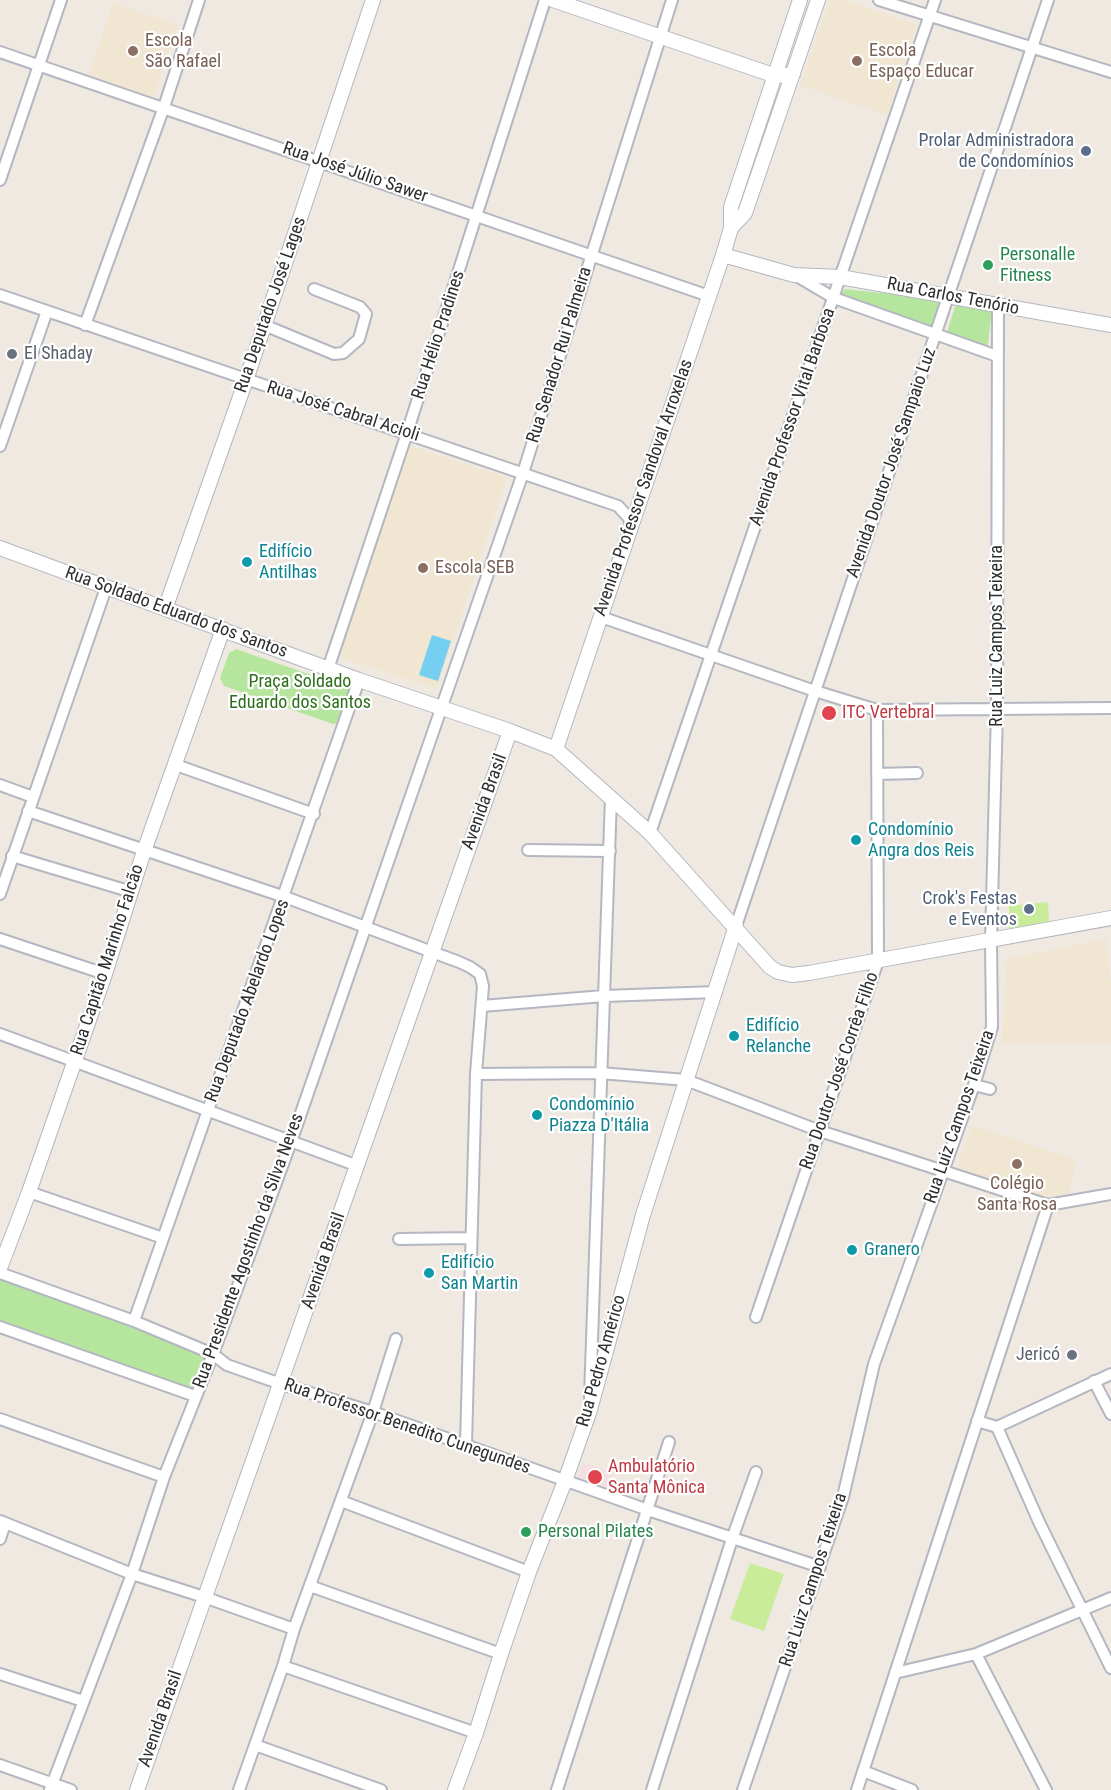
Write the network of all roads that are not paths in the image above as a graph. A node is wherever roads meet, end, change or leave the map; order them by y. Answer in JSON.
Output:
{"nodes":[{"id":1,"x":61,"y":0,"type":"edge"},
{"id":2,"x":199,"y":0,"type":"edge"},
{"id":3,"x":373,"y":0,"type":"edge"},
{"id":4,"x":545,"y":0,"type":"edge"},
{"id":5,"x":553,"y":0,"type":"edge"},
{"id":6,"x":672,"y":0,"type":"edge"},
{"id":7,"x":800,"y":0,"type":"edge"},
{"id":8,"x":818,"y":0,"type":"edge"},
{"id":9,"x":879,"y":0,"type":"edge"},
{"id":10,"x":935,"y":0,"type":"edge"},
{"id":11,"x":1048,"y":0,"type":"edge"},
{"id":12,"x":929,"y":16,"type":"junction"},
{"id":13,"x":660,"y":37,"type":"junction"},
{"id":14,"x":1032,"y":47,"type":"junction"},
{"id":15,"x":0,"y":52,"type":"edge"},
{"id":16,"x":39,"y":65,"type":"junction"},
{"id":17,"x":1111,"y":72,"type":"edge"},
{"id":18,"x":793,"y":74,"type":"junction"},
{"id":19,"x":776,"y":76,"type":"junction"},
{"id":20,"x":164,"y":107,"type":"junction"},
{"id":21,"x":319,"y":162,"type":"junction"},
{"id":22,"x":0,"y":180,"type":"edge"},
{"id":23,"x":477,"y":215,"type":"junction"},
{"id":24,"x":731,"y":228,"type":"junction"},
{"id":25,"x":591,"y":255,"type":"junction"},
{"id":26,"x":723,"y":255,"type":"junction"},
{"id":27,"x":794,"y":275,"type":"junction"},
{"id":28,"x":840,"y":277,"type":"junction"},
{"id":29,"x":314,"y":289,"type":"dead end"},
{"id":30,"x":0,"y":295,"type":"edge"},
{"id":31,"x":948,"y":295,"type":"junction"},
{"id":32,"x":709,"y":296,"type":"junction"},
{"id":33,"x":834,"y":298,"type":"junction"},
{"id":34,"x":998,"y":306,"type":"junction"},
{"id":35,"x":47,"y":311,"type":"junction"},
{"id":36,"x":85,"y":325,"type":"junction"},
{"id":37,"x":264,"y":325,"type":"junction"},
{"id":38,"x":1111,"y":325,"type":"edge"},
{"id":39,"x":935,"y":334,"type":"junction"},
{"id":40,"x":997,"y":356,"type":"junction"},
{"id":41,"x":246,"y":380,"type":"junction"},
{"id":42,"x":407,"y":433,"type":"junction"},
{"id":43,"x":0,"y":446,"type":"edge"},
{"id":44,"x":523,"y":473,"type":"junction"},
{"id":45,"x":642,"y":493,"type":"junction"},
{"id":46,"x":618,"y":506,"type":"junction"},
{"id":47,"x":630,"y":528,"type":"junction"},
{"id":48,"x":0,"y":548,"type":"edge"},
{"id":49,"x":172,"y":587,"type":"junction"},
{"id":50,"x":106,"y":588,"type":"junction"},
{"id":51,"x":165,"y":609,"type":"junction"},
{"id":52,"x":601,"y":616,"type":"junction"},
{"id":53,"x":205,"y":623,"type":"junction"},
{"id":54,"x":223,"y":629,"type":"junction"},
{"id":55,"x":215,"y":651,"type":"junction"},
{"id":56,"x":711,"y":654,"type":"junction"},
{"id":57,"x":328,"y":669,"type":"junction"},
{"id":58,"x":359,"y":680,"type":"junction"},
{"id":59,"x":815,"y":691,"type":"junction"},
{"id":60,"x":1111,"y":708,"type":"edge"},
{"id":61,"x":441,"y":709,"type":"junction"},
{"id":62,"x":877,"y":710,"type":"junction"},
{"id":63,"x":997,"y":710,"type":"junction"},
{"id":64,"x":510,"y":731,"type":"junction"},
{"id":65,"x":556,"y":749,"type":"junction"},
{"id":66,"x":176,"y":765,"type":"junction"},
{"id":67,"x":917,"y":773,"type":"dead end"},
{"id":68,"x":878,"y":774,"type":"junction"},
{"id":69,"x":0,"y":785,"type":"edge"},
{"id":70,"x":33,"y":797,"type":"junction"},
{"id":71,"x":611,"y":797,"type":"junction"},
{"id":72,"x":28,"y":811,"type":"junction"},
{"id":73,"x":314,"y":814,"type":"junction"},
{"id":74,"x":651,"y":833,"type":"junction"},
{"id":75,"x":528,"y":850,"type":"dead end"},
{"id":76,"x":144,"y":851,"type":"junction"},
{"id":77,"x":610,"y":851,"type":"junction"},
{"id":78,"x":12,"y":856,"type":"junction"},
{"id":79,"x":132,"y":892,"type":"junction"},
{"id":80,"x":0,"y":894,"type":"edge"},
{"id":81,"x":285,"y":897,"type":"junction"},
{"id":82,"x":1111,"y":918,"type":"edge"},
{"id":83,"x":736,"y":926,"type":"junction"},
{"id":84,"x":365,"y":928,"type":"junction"},
{"id":85,"x":0,"y":939,"type":"edge"},
{"id":86,"x":991,"y":941,"type":"junction"},
{"id":87,"x":432,"y":951,"type":"junction"},
{"id":88,"x":878,"y":961,"type":"junction"},
{"id":89,"x":105,"y":974,"type":"junction"},
{"id":90,"x":716,"y":992,"type":"junction"},
{"id":91,"x":604,"y":996,"type":"junction"},
{"id":92,"x":482,"y":1006,"type":"junction"},
{"id":93,"x":0,"y":1034,"type":"edge"},
{"id":94,"x":75,"y":1061,"type":"junction"},
{"id":95,"x":600,"y":1073,"type":"junction"},
{"id":96,"x":476,"y":1074,"type":"junction"},
{"id":97,"x":686,"y":1080,"type":"junction"},
{"id":98,"x":974,"y":1085,"type":"junction"},
{"id":99,"x":990,"y":1089,"type":"dead end"},
{"id":100,"x":208,"y":1111,"type":"junction"},
{"id":101,"x":820,"y":1131,"type":"junction"},
{"id":102,"x":291,"y":1142,"type":"junction"},
{"id":103,"x":358,"y":1166,"type":"junction"},
{"id":104,"x":943,"y":1170,"type":"junction"},
{"id":105,"x":29,"y":1192,"type":"junction"},
{"id":106,"x":1111,"y":1194,"type":"edge"},
{"id":107,"x":1048,"y":1205,"type":"junction"},
{"id":108,"x":164,"y":1238,"type":"junction"},
{"id":109,"x":470,"y":1238,"type":"junction"},
{"id":110,"x":399,"y":1239,"type":"dead end"},
{"id":111,"x":0,"y":1268,"type":"edge"},
{"id":112,"x":0,"y":1273,"type":"edge"},
{"id":113,"x":756,"y":1317,"type":"dead end"},
{"id":114,"x":134,"y":1321,"type":"junction"},
{"id":115,"x":0,"y":1328,"type":"edge"},
{"id":116,"x":396,"y":1339,"type":"dead end"},
{"id":117,"x":213,"y":1354,"type":"junction"},
{"id":118,"x":1111,"y":1374,"type":"edge"},
{"id":119,"x":1094,"y":1381,"type":"junction"},
{"id":120,"x":281,"y":1384,"type":"junction"},
{"id":121,"x":195,"y":1396,"type":"junction"},
{"id":122,"x":590,"y":1410,"type":"junction"},
{"id":123,"x":373,"y":1412,"type":"junction"},
{"id":124,"x":1111,"y":1414,"type":"edge"},
{"id":125,"x":0,"y":1419,"type":"edge"},
{"id":126,"x":977,"y":1421,"type":"junction"},
{"id":127,"x":997,"y":1427,"type":"junction"},
{"id":128,"x":669,"y":1442,"type":"dead end"},
{"id":129,"x":466,"y":1444,"type":"junction"},
{"id":130,"x":756,"y":1472,"type":"dead end"},
{"id":131,"x":164,"y":1477,"type":"junction"},
{"id":132,"x":565,"y":1481,"type":"junction"},
{"id":133,"x":341,"y":1502,"type":"junction"},
{"id":134,"x":648,"y":1510,"type":"junction"},
{"id":135,"x":3,"y":1522,"type":"edge"},
{"id":136,"x":0,"y":1539,"type":"edge"},
{"id":137,"x":732,"y":1539,"type":"junction"},
{"id":138,"x":820,"y":1567,"type":"junction"},
{"id":139,"x":529,"y":1572,"type":"junction"},
{"id":140,"x":132,"y":1574,"type":"junction"},
{"id":141,"x":310,"y":1586,"type":"junction"},
{"id":142,"x":204,"y":1597,"type":"junction"},
{"id":143,"x":1111,"y":1598,"type":"edge"},
{"id":144,"x":1083,"y":1609,"type":"junction"},
{"id":145,"x":294,"y":1629,"type":"junction"},
{"id":146,"x":501,"y":1654,"type":"junction"},
{"id":147,"x":976,"y":1654,"type":"junction"},
{"id":148,"x":283,"y":1666,"type":"junction"},
{"id":149,"x":1111,"y":1668,"type":"edge"},
{"id":150,"x":895,"y":1673,"type":"junction"},
{"id":151,"x":0,"y":1674,"type":"edge"},
{"id":152,"x":83,"y":1701,"type":"junction"},
{"id":153,"x":476,"y":1733,"type":"junction"},
{"id":154,"x":255,"y":1745,"type":"junction"},
{"id":155,"x":0,"y":1765,"type":"edge"},
{"id":156,"x":863,"y":1771,"type":"junction"},
{"id":157,"x":51,"y":1787,"type":"edge"},
{"id":158,"x":71,"y":1790,"type":"edge"},
{"id":159,"x":136,"y":1790,"type":"edge"},
{"id":160,"x":239,"y":1790,"type":"edge"},
{"id":161,"x":381,"y":1790,"type":"edge"},
{"id":162,"x":454,"y":1790,"type":"edge"},
{"id":163,"x":557,"y":1790,"type":"edge"},
{"id":164,"x":652,"y":1790,"type":"edge"},
{"id":165,"x":743,"y":1790,"type":"edge"},
{"id":166,"x":857,"y":1790,"type":"edge"},
{"id":167,"x":912,"y":1790,"type":"edge"},
{"id":168,"x":1046,"y":1790,"type":"edge"}],
"edges":[{"from":1,"to":16,"type":"street"},
{"from":2,"to":20,"type":"street"},
{"from":3,"to":21,"type":"street","name":"Rua Deputado José Lages"},
{"from":4,"to":23,"type":"street","name":"Rua Hélio Pradines"},
{"from":5,"to":13,"type":"street"},
{"from":6,"to":13,"type":"street","name":"Rua Senador Rui Palmeira"},
{"from":7,"to":19,"type":"street","name":"Avenida Professor Sandoval Arroxelas"},
{"from":8,"to":18,"type":"street","name":"Avenida Professor Sandoval Arroxelas"},
{"from":9,"to":12,"type":"street"},
{"from":10,"to":12,"type":"street","name":"Avenida Professor Vital Barbosa"},
{"from":11,"to":14,"type":"street","name":"Avenida Doutor José Sampaio Luz"},
{"from":12,"to":14,"type":"street"},
{"from":12,"to":28,"type":"street","name":"Avenida Professor Vital Barbosa"},
{"from":13,"to":19,"type":"street"},
{"from":13,"to":25,"type":"street","name":"Rua Senador Rui Palmeira"},
{"from":14,"to":17,"type":"street"},
{"from":14,"to":31,"type":"street","name":"Avenida Doutor José Sampaio Luz"},
{"from":15,"to":16,"type":"street","name":"Rua José Júlio Sawer"},
{"from":16,"to":20,"type":"street","name":"Rua José Júlio Sawer"},
{"from":16,"to":22,"type":"street"},
{"from":18,"to":19,"type":"street"},
{"from":18,"to":24,"type":"street","name":"Avenida Professor Sandoval Arroxelas"},
{"from":19,"to":24,"type":"street","name":"Avenida Professor Sandoval Arroxelas"},
{"from":20,"to":21,"type":"street","name":"Rua José Júlio Sawer"},
{"from":20,"to":36,"type":"street"},
{"from":21,"to":23,"type":"street","name":"Rua José Júlio Sawer"},
{"from":21,"to":37,"type":"street","name":"Rua Deputado José Lages"},
{"from":23,"to":25,"type":"street","name":"Rua José Júlio Sawer"},
{"from":23,"to":42,"type":"street","name":"Rua Hélio Pradines"},
{"from":24,"to":26,"type":"street","name":"Avenida Professor Sandoval Arroxelas"},
{"from":25,"to":32,"type":"street","name":"Rua José Júlio Sawer"},
{"from":25,"to":44,"type":"street","name":"Rua Senador Rui Palmeira"},
{"from":26,"to":27,"type":"street","name":"Rua Carlos Tenório"},
{"from":26,"to":32,"type":"street","name":"Avenida Professor Sandoval Arroxelas"},
{"from":27,"to":28,"type":"street","name":"Rua Carlos Tenório"},
{"from":27,"to":33,"type":"street","name":"Rua Carlos Tenório"},
{"from":28,"to":31,"type":"street","name":"Rua Carlos Tenório"},
{"from":28,"to":33,"type":"street","name":"Avenida Professor Vital Barbosa"},
{"from":29,"to":37,"type":"street"},
{"from":30,"to":35,"type":"street","name":"Rua José Cabral Acioli"},
{"from":31,"to":34,"type":"street","name":"Rua Carlos Tenório"},
{"from":31,"to":39,"type":"street","name":"Avenida Doutor José Sampaio Luz"},
{"from":32,"to":45,"type":"street","name":"Avenida Professor Sandoval Arroxelas"},
{"from":33,"to":39,"type":"street","name":"Rua Carlos Tenório"},
{"from":33,"to":56,"type":"street","name":"Avenida Professor Vital Barbosa"},
{"from":34,"to":38,"type":"street","name":"Rua Carlos Tenório"},
{"from":34,"to":40,"type":"street","name":"Rua Luiz Campos Teixeira"},
{"from":35,"to":36,"type":"street","name":"Rua José Cabral Acioli"},
{"from":35,"to":43,"type":"street"},
{"from":36,"to":41,"type":"street","name":"Rua José Cabral Acioli"},
{"from":37,"to":41,"type":"street","name":"Rua Deputado José Lages"},
{"from":39,"to":40,"type":"street","name":"Rua Carlos Tenório"},
{"from":39,"to":59,"type":"street","name":"Avenida Doutor José Sampaio Luz"},
{"from":40,"to":63,"type":"street","name":"Rua Luiz Campos Teixeira"},
{"from":41,"to":42,"type":"street","name":"Rua José Cabral Acioli"},
{"from":41,"to":49,"type":"street","name":"Rua Deputado José Lages"},
{"from":42,"to":44,"type":"street","name":"Rua José Cabral Acioli"},
{"from":42,"to":57,"type":"street","name":"Rua Hélio Pradines"},
{"from":44,"to":46,"type":"street","name":"Rua José Cabral Acioli"},
{"from":44,"to":61,"type":"street","name":"Rua Senador Rui Palmeira"},
{"from":45,"to":46,"type":"street"},
{"from":45,"to":47,"type":"street","name":"Avenida Professor Sandoval Arroxelas"},
{"from":46,"to":47,"type":"street"},
{"from":47,"to":52,"type":"street","name":"Avenida Professor Sandoval Arroxelas"},
{"from":48,"to":50,"type":"street","name":"Rua Soldado Eduardo dos Santos"},
{"from":49,"to":51,"type":"street","name":"Rua Deputado José Lages"},
{"from":49,"to":54,"type":"street"},
{"from":50,"to":51,"type":"street","name":"Rua Soldado Eduardo dos Santos"},
{"from":50,"to":70,"type":"street"},
{"from":51,"to":53,"type":"street","name":"Rua Soldado Eduardo dos Santos"},
{"from":52,"to":56,"type":"street"},
{"from":52,"to":65,"type":"street","name":"Avenida Professor Sandoval Arroxelas"},
{"from":53,"to":54,"type":"street","name":"Rua Soldado Eduardo dos Santos"},
{"from":53,"to":55,"type":"street"},
{"from":54,"to":55,"type":"street","name":"Rua Capitão Marinho Falcão"},
{"from":54,"to":57,"type":"street","name":"Rua Soldado Eduardo dos Santos"},
{"from":55,"to":66,"type":"street","name":"Rua Capitão Marinho Falcão"},
{"from":56,"to":59,"type":"street"},
{"from":56,"to":74,"type":"street","name":"Avenida Professor Vital Barbosa"},
{"from":57,"to":58,"type":"street","name":"Rua Soldado Eduardo dos Santos"},
{"from":58,"to":61,"type":"street","name":"Rua Soldado Eduardo dos Santos"},
{"from":58,"to":73,"type":"street","name":"Rua Deputado Abelardo Lopes"},
{"from":59,"to":62,"type":"street"},
{"from":59,"to":83,"type":"street","name":"Avenida Doutor José Sampaio Luz"},
{"from":60,"to":63,"type":"street"},
{"from":61,"to":64,"type":"street","name":"Rua Soldado Eduardo dos Santos"},
{"from":61,"to":84,"type":"street","name":"Rua Presidente Agostinho da Silva Neves"},
{"from":62,"to":63,"type":"street"},
{"from":62,"to":68,"type":"street","name":"Rua Doutor José Corrêa Filho"},
{"from":63,"to":86,"type":"street","name":"Rua Luiz Campos Teixeira"},
{"from":64,"to":65,"type":"street","name":"Rua Soldado Eduardo dos Santos"},
{"from":64,"to":87,"type":"street","name":"Avenida Brasil"},
{"from":65,"to":71,"type":"street","name":"Rua Soldado Eduardo dos Santos"},
{"from":66,"to":73,"type":"street"},
{"from":66,"to":76,"type":"street","name":"Rua Capitão Marinho Falcão"},
{"from":67,"to":68,"type":"street"},
{"from":68,"to":88,"type":"street","name":"Rua Doutor José Corrêa Filho"},
{"from":69,"to":70,"type":"street"},
{"from":70,"to":72,"type":"street"},
{"from":71,"to":74,"type":"street","name":"Rua Soldado Eduardo dos Santos"},
{"from":71,"to":77,"type":"street"},
{"from":72,"to":76,"type":"street"},
{"from":72,"to":78,"type":"street"},
{"from":73,"to":81,"type":"street","name":"Rua Deputado Abelardo Lopes"},
{"from":74,"to":83,"type":"street","name":"Rua Soldado Eduardo dos Santos"},
{"from":75,"to":77,"type":"street"},
{"from":76,"to":79,"type":"street","name":"Rua Capitão Marinho Falcão"},
{"from":76,"to":81,"type":"street"},
{"from":77,"to":91,"type":"street"},
{"from":78,"to":79,"type":"street"},
{"from":78,"to":80,"type":"street"},
{"from":79,"to":89,"type":"street","name":"Rua Capitão Marinho Falcão"},
{"from":81,"to":84,"type":"street"},
{"from":81,"to":100,"type":"street","name":"Rua Deputado Abelardo Lopes"},
{"from":82,"to":86,"type":"street","name":"Rua Soldado Eduardo dos Santos"},
{"from":83,"to":88,"type":"street","name":"Rua Soldado Eduardo dos Santos"},
{"from":83,"to":90,"type":"street","name":"Rua Pedro Américo"},
{"from":84,"to":87,"type":"street"},
{"from":84,"to":102,"type":"street","name":"Rua Presidente Agostinho da Silva Neves"},
{"from":85,"to":89,"type":"street"},
{"from":86,"to":88,"type":"street","name":"Rua Soldado Eduardo dos Santos"},
{"from":86,"to":98,"type":"street","name":"Rua Luiz Campos Teixeira"},
{"from":87,"to":92,"type":"street"},
{"from":87,"to":103,"type":"street","name":"Avenida Brasil"},
{"from":88,"to":101,"type":"street","name":"Rua Doutor José Corrêa Filho"},
{"from":89,"to":94,"type":"street","name":"Rua Capitão Marinho Falcão"},
{"from":90,"to":91,"type":"street"},
{"from":90,"to":97,"type":"street","name":"Rua Pedro Américo"},
{"from":91,"to":92,"type":"street"},
{"from":91,"to":95,"type":"street"},
{"from":92,"to":96,"type":"street"},
{"from":93,"to":94,"type":"street"},
{"from":94,"to":100,"type":"street"},
{"from":94,"to":105,"type":"street","name":"Rua Capitão Marinho Falcão"},
{"from":95,"to":96,"type":"street"},
{"from":95,"to":97,"type":"street"},
{"from":95,"to":122,"type":"street"},
{"from":96,"to":109,"type":"street"},
{"from":97,"to":101,"type":"street"},
{"from":97,"to":122,"type":"street","name":"Rua Pedro Américo"},
{"from":98,"to":99,"type":"street"},
{"from":98,"to":104,"type":"street","name":"Rua Luiz Campos Teixeira"},
{"from":100,"to":102,"type":"street"},
{"from":100,"to":108,"type":"street","name":"Rua Deputado Abelardo Lopes"},
{"from":101,"to":104,"type":"street"},
{"from":101,"to":113,"type":"street","name":"Rua Doutor José Corrêa Filho"},
{"from":102,"to":103,"type":"street"},
{"from":102,"to":117,"type":"street","name":"Rua Presidente Agostinho da Silva Neves"},
{"from":103,"to":120,"type":"street","name":"Avenida Brasil"},
{"from":104,"to":107,"type":"street"},
{"from":104,"to":138,"type":"street","name":"Rua Luiz Campos Teixeira"},
{"from":105,"to":108,"type":"street"},
{"from":105,"to":111,"type":"street","name":"Rua Capitão Marinho Falcão"},
{"from":106,"to":107,"type":"street"},
{"from":107,"to":126,"type":"street"},
{"from":108,"to":114,"type":"street","name":"Rua Deputado Abelardo Lopes"},
{"from":109,"to":110,"type":"street"},
{"from":109,"to":129,"type":"street"},
{"from":112,"to":114,"type":"street","name":"Rua Professor Benedito Cunegundes"},
{"from":114,"to":117,"type":"street","name":"Rua Professor Benedito Cunegundes"},
{"from":115,"to":121,"type":"street"},
{"from":116,"to":123,"type":"street"},
{"from":117,"to":120,"type":"street","name":"Rua Professor Benedito Cunegundes"},
{"from":117,"to":121,"type":"street","name":"Rua Presidente Agostinho da Silva Neves"},
{"from":118,"to":119,"type":"street"},
{"from":119,"to":124,"type":"street"},
{"from":119,"to":127,"type":"street"},
{"from":120,"to":123,"type":"street","name":"Rua Professor Benedito Cunegundes"},
{"from":120,"to":142,"type":"street","name":"Avenida Brasil"},
{"from":121,"to":131,"type":"street","name":"Rua Presidente Agostinho da Silva Neves"},
{"from":122,"to":132,"type":"street","name":"Rua Pedro Américo"},
{"from":123,"to":129,"type":"street","name":"Rua Professor Benedito Cunegundes"},
{"from":123,"to":133,"type":"street"},
{"from":125,"to":131,"type":"street"},
{"from":126,"to":127,"type":"street"},
{"from":126,"to":150,"type":"street"},
{"from":127,"to":144,"type":"street"},
{"from":128,"to":134,"type":"street"},
{"from":129,"to":132,"type":"street","name":"Rua Professor Benedito Cunegundes"},
{"from":130,"to":137,"type":"street"},
{"from":131,"to":140,"type":"street","name":"Rua Presidente Agostinho da Silva Neves"},
{"from":132,"to":134,"type":"street","name":"Rua Professor Benedito Cunegundes"},
{"from":132,"to":139,"type":"street","name":"Rua Pedro Américo"},
{"from":133,"to":139,"type":"street"},
{"from":133,"to":141,"type":"street"},
{"from":134,"to":137,"type":"street","name":"Rua Professor Benedito Cunegundes"},
{"from":134,"to":163,"type":"street"},
{"from":135,"to":136,"type":"street"},
{"from":135,"to":140,"type":"street"},
{"from":137,"to":138,"type":"street","name":"Rua Professor Benedito Cunegundes"},
{"from":137,"to":164,"type":"street"},
{"from":138,"to":165,"type":"street","name":"Rua Luiz Campos Teixeira"},
{"from":139,"to":146,"type":"street","name":"Rua Pedro Américo"},
{"from":140,"to":142,"type":"street"},
{"from":140,"to":152,"type":"street","name":"Rua Presidente Agostinho da Silva Neves"},
{"from":141,"to":145,"type":"street"},
{"from":141,"to":146,"type":"street"},
{"from":142,"to":145,"type":"street"},
{"from":142,"to":159,"type":"street","name":"Avenida Brasil"},
{"from":143,"to":144,"type":"street"},
{"from":144,"to":147,"type":"street"},
{"from":144,"to":149,"type":"street"},
{"from":145,"to":148,"type":"street"},
{"from":146,"to":153,"type":"street","name":"Rua Pedro Américo"},
{"from":147,"to":150,"type":"street"},
{"from":147,"to":168,"type":"street"},
{"from":148,"to":153,"type":"street"},
{"from":148,"to":154,"type":"street"},
{"from":150,"to":156,"type":"street"},
{"from":151,"to":152,"type":"street"},
{"from":152,"to":157,"type":"street","name":"Rua Presidente Agostinho da Silva Neves"},
{"from":153,"to":162,"type":"street","name":"Rua Pedro Américo"},
{"from":154,"to":160,"type":"street"},
{"from":154,"to":161,"type":"street"},
{"from":155,"to":157,"type":"street"},
{"from":156,"to":166,"type":"street"},
{"from":156,"to":167,"type":"street"},
{"from":157,"to":158,"type":"street"}]}
